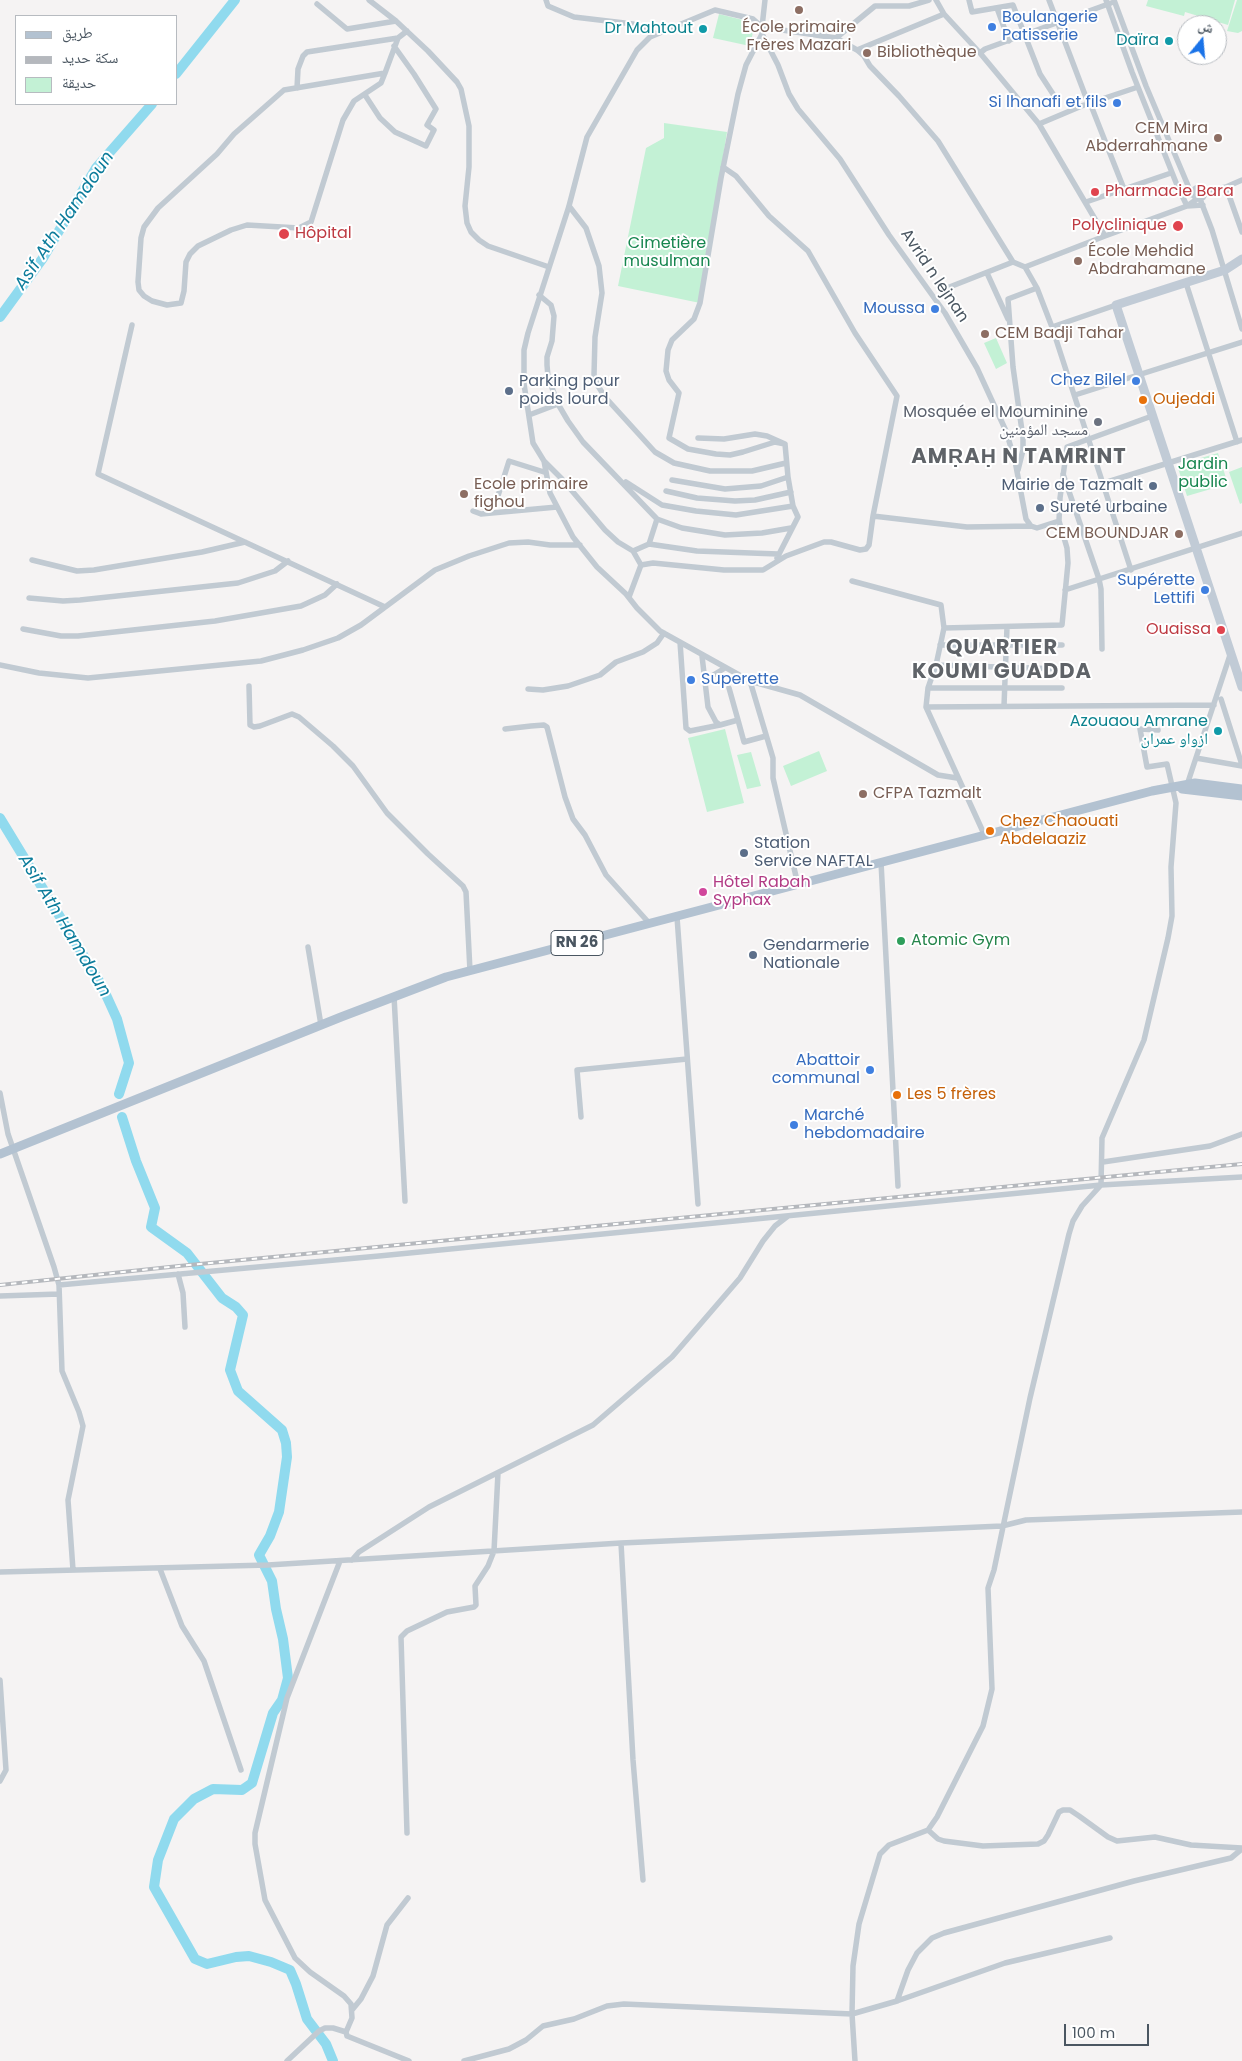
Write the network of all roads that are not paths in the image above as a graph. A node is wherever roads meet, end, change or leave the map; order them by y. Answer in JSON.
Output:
{"nodes":[{"id":1,"x":369,"y":0,"type":"edge"},
{"id":2,"x":546,"y":0,"type":"edge"},
{"id":3,"x":765,"y":0,"type":"edge"},
{"id":4,"x":929,"y":0,"type":"edge"},
{"id":5,"x":936,"y":0,"type":"edge"},
{"id":6,"x":969,"y":0,"type":"edge"},
{"id":7,"x":1049,"y":0,"type":"edge"},
{"id":8,"x":1111,"y":2,"type":"edge"},
{"id":9,"x":316,"y":4,"type":"dead end"},
{"id":10,"x":997,"y":8,"type":"junction"},
{"id":11,"x":944,"y":14,"type":"junction"},
{"id":12,"x":396,"y":21,"type":"junction"},
{"id":13,"x":1058,"y":23,"type":"junction"},
{"id":14,"x":407,"y":31,"type":"junction"},
{"id":15,"x":762,"y":31,"type":"junction"},
{"id":16,"x":657,"y":34,"type":"junction"},
{"id":17,"x":1025,"y":35,"type":"junction"},
{"id":18,"x":398,"y":38,"type":"junction"},
{"id":19,"x":836,"y":38,"type":"junction"},
{"id":20,"x":1009,"y":41,"type":"junction"},
{"id":21,"x":394,"y":46,"type":"junction"},
{"id":22,"x":857,"y":50,"type":"junction"},
{"id":23,"x":980,"y":53,"type":"junction"},
{"id":24,"x":385,"y":73,"type":"junction"},
{"id":25,"x":1138,"y":87,"type":"junction"},
{"id":26,"x":297,"y":88,"type":"junction"},
{"id":27,"x":1053,"y":94,"type":"dead end"},
{"id":28,"x":365,"y":95,"type":"junction"},
{"id":29,"x":1085,"y":102,"type":"junction"},
{"id":30,"x":1092,"y":105,"type":"junction"},
{"id":31,"x":1039,"y":124,"type":"junction"},
{"id":32,"x":723,"y":167,"type":"junction"},
{"id":33,"x":1172,"y":173,"type":"junction"},
{"id":34,"x":1242,"y":180,"type":"edge"},
{"id":35,"x":1226,"y":187,"type":"junction"},
{"id":36,"x":1124,"y":189,"type":"junction"},
{"id":37,"x":1205,"y":192,"type":"junction"},
{"id":38,"x":1198,"y":199,"type":"junction"},
{"id":39,"x":1086,"y":202,"type":"junction"},
{"id":40,"x":569,"y":206,"type":"junction"},
{"id":41,"x":1187,"y":206,"type":"junction"},
{"id":42,"x":1242,"y":232,"type":"edge"},
{"id":43,"x":1105,"y":236,"type":"junction"},
{"id":44,"x":1242,"y":259,"type":"edge"},
{"id":45,"x":1014,"y":262,"type":"junction"},
{"id":46,"x":549,"y":267,"type":"junction"},
{"id":47,"x":1025,"y":267,"type":"junction"},
{"id":48,"x":1225,"y":270,"type":"junction"},
{"id":49,"x":988,"y":273,"type":"junction"},
{"id":50,"x":1186,"y":283,"type":"junction"},
{"id":51,"x":947,"y":288,"type":"dead end"},
{"id":52,"x":1037,"y":288,"type":"junction"},
{"id":53,"x":539,"y":295,"type":"junction"},
{"id":54,"x":1116,"y":305,"type":"junction"},
{"id":55,"x":1010,"y":323,"type":"junction"},
{"id":56,"x":132,"y":325,"type":"dead end"},
{"id":57,"x":1052,"y":327,"type":"junction"},
{"id":58,"x":1242,"y":329,"type":"edge"},
{"id":59,"x":1242,"y":342,"type":"edge"},
{"id":60,"x":1208,"y":352,"type":"junction"},
{"id":61,"x":1138,"y":374,"type":"junction"},
{"id":62,"x":1075,"y":395,"type":"junction"},
{"id":63,"x":558,"y":404,"type":"junction"},
{"id":64,"x":529,"y":415,"type":"junction"},
{"id":65,"x":1152,"y":416,"type":"junction"},
{"id":66,"x":698,"y":438,"type":"dead end"},
{"id":67,"x":1089,"y":438,"type":"junction"},
{"id":68,"x":1239,"y":441,"type":"edge"},
{"id":69,"x":784,"y":444,"type":"junction"},
{"id":70,"x":1023,"y":450,"type":"junction"},
{"id":71,"x":1013,"y":454,"type":"junction"},
{"id":72,"x":544,"y":461,"type":"junction"},
{"id":73,"x":786,"y":462,"type":"junction"},
{"id":74,"x":1168,"y":463,"type":"junction"},
{"id":75,"x":544,"y":472,"type":"junction"},
{"id":76,"x":1017,"y":472,"type":"junction"},
{"id":77,"x":1062,"y":472,"type":"junction"},
{"id":78,"x":788,"y":477,"type":"junction"},
{"id":79,"x":620,"y":478,"type":"junction"},
{"id":80,"x":672,"y":480,"type":"dead end"},
{"id":81,"x":1104,"y":483,"type":"junction"},
{"id":82,"x":666,"y":491,"type":"dead end"},
{"id":83,"x":791,"y":492,"type":"junction"},
{"id":84,"x":497,"y":499,"type":"dead end"},
{"id":85,"x":793,"y":506,"type":"junction"},
{"id":86,"x":557,"y":507,"type":"junction"},
{"id":87,"x":473,"y":511,"type":"dead end"},
{"id":88,"x":873,"y":516,"type":"junction"},
{"id":89,"x":657,"y":519,"type":"junction"},
{"id":90,"x":1059,"y":521,"type":"junction"},
{"id":91,"x":1030,"y":526,"type":"junction"},
{"id":92,"x":791,"y":528,"type":"junction"},
{"id":93,"x":1242,"y":533,"type":"edge"},
{"id":94,"x":245,"y":542,"type":"junction"},
{"id":95,"x":649,"y":544,"type":"junction"},
{"id":96,"x":580,"y":545,"type":"junction"},
{"id":97,"x":1196,"y":548,"type":"junction"},
{"id":98,"x":633,"y":551,"type":"junction"},
{"id":99,"x":778,"y":554,"type":"junction"},
{"id":100,"x":32,"y":560,"type":"dead end"},
{"id":101,"x":288,"y":562,"type":"junction"},
{"id":102,"x":774,"y":564,"type":"junction"},
{"id":103,"x":641,"y":565,"type":"junction"},
{"id":104,"x":1131,"y":570,"type":"junction"},
{"id":105,"x":1099,"y":579,"type":"junction"},
{"id":106,"x":852,"y":581,"type":"dead end"},
{"id":107,"x":337,"y":584,"type":"junction"},
{"id":108,"x":1065,"y":590,"type":"junction"},
{"id":109,"x":29,"y":598,"type":"dead end"},
{"id":110,"x":629,"y":598,"type":"junction"},
{"id":111,"x":385,"y":607,"type":"junction"},
{"id":112,"x":1007,"y":627,"type":"junction"},
{"id":113,"x":944,"y":628,"type":"junction"},
{"id":114,"x":23,"y":629,"type":"dead end"},
{"id":115,"x":664,"y":633,"type":"junction"},
{"id":116,"x":680,"y":642,"type":"junction"},
{"id":117,"x":940,"y":645,"type":"junction"},
{"id":118,"x":1062,"y":645,"type":"dead end"},
{"id":119,"x":1006,"y":646,"type":"junction"},
{"id":120,"x":1102,"y":649,"type":"dead end"},
{"id":121,"x":1230,"y":652,"type":"junction"},
{"id":122,"x":702,"y":656,"type":"junction"},
{"id":123,"x":0,"y":665,"type":"edge"},
{"id":124,"x":936,"y":665,"type":"junction"},
{"id":125,"x":1006,"y":667,"type":"junction"},
{"id":126,"x":725,"y":668,"type":"junction"},
{"id":127,"x":1062,"y":669,"type":"dead end"},
{"id":128,"x":705,"y":680,"type":"junction"},
{"id":129,"x":750,"y":681,"type":"junction"},
{"id":130,"x":249,"y":686,"type":"dead end"},
{"id":131,"x":1004,"y":687,"type":"junction"},
{"id":132,"x":1242,"y":687,"type":"edge"},
{"id":133,"x":729,"y":688,"type":"dead end"},
{"id":134,"x":928,"y":688,"type":"junction"},
{"id":135,"x":1062,"y":688,"type":"dead end"},
{"id":136,"x":528,"y":689,"type":"dead end"},
{"id":137,"x":1221,"y":699,"type":"dead end"},
{"id":138,"x":1214,"y":705,"type":"junction"},
{"id":139,"x":1004,"y":706,"type":"junction"},
{"id":140,"x":926,"y":707,"type":"junction"},
{"id":141,"x":738,"y":720,"type":"junction"},
{"id":142,"x":720,"y":725,"type":"junction"},
{"id":143,"x":505,"y":729,"type":"dead end"},
{"id":144,"x":1158,"y":730,"type":"dead end"},
{"id":145,"x":766,"y":736,"type":"junction"},
{"id":146,"x":1196,"y":758,"type":"junction"},
{"id":147,"x":1242,"y":766,"type":"edge"},
{"id":148,"x":957,"y":778,"type":"junction"},
{"id":149,"x":1187,"y":785,"type":"junction"},
{"id":150,"x":1172,"y":788,"type":"junction"},
{"id":151,"x":1242,"y":789,"type":"edge"},
{"id":152,"x":1242,"y":796,"type":"edge"},
{"id":153,"x":984,"y":834,"type":"junction"},
{"id":154,"x":881,"y":862,"type":"junction"},
{"id":155,"x":798,"y":884,"type":"junction"},
{"id":156,"x":677,"y":917,"type":"junction"},
{"id":157,"x":650,"y":924,"type":"junction"},
{"id":158,"x":308,"y":947,"type":"dead end"},
{"id":159,"x":470,"y":971,"type":"junction"},
{"id":160,"x":394,"y":996,"type":"junction"},
{"id":161,"x":321,"y":1025,"type":"junction"},
{"id":162,"x":687,"y":1059,"type":"junction"},
{"id":163,"x":0,"y":1093,"type":"edge"},
{"id":164,"x":581,"y":1117,"type":"dead end"},
{"id":165,"x":1242,"y":1134,"type":"edge"},
{"id":166,"x":14,"y":1149,"type":"junction"},
{"id":167,"x":0,"y":1154,"type":"edge"},
{"id":168,"x":1103,"y":1162,"type":"junction"},
{"id":169,"x":1242,"y":1177,"type":"edge"},
{"id":170,"x":1102,"y":1185,"type":"junction"},
{"id":171,"x":898,"y":1186,"type":"dead end"},
{"id":172,"x":405,"y":1201,"type":"dead end"},
{"id":173,"x":698,"y":1204,"type":"dead end"},
{"id":174,"x":788,"y":1216,"type":"junction"},
{"id":175,"x":178,"y":1274,"type":"junction"},
{"id":176,"x":58,"y":1285,"type":"junction"},
{"id":177,"x":59,"y":1294,"type":"junction"},
{"id":178,"x":0,"y":1296,"type":"edge"},
{"id":179,"x":185,"y":1327,"type":"dead end"},
{"id":180,"x":498,"y":1473,"type":"junction"},
{"id":181,"x":1242,"y":1512,"type":"edge"},
{"id":182,"x":1002,"y":1526,"type":"junction"},
{"id":183,"x":621,"y":1543,"type":"junction"},
{"id":184,"x":494,"y":1551,"type":"junction"},
{"id":185,"x":352,"y":1560,"type":"junction"},
{"id":186,"x":340,"y":1561,"type":"junction"},
{"id":187,"x":160,"y":1569,"type":"junction"},
{"id":188,"x":73,"y":1570,"type":"junction"},
{"id":189,"x":0,"y":1572,"type":"edge"},
{"id":190,"x":0,"y":1680,"type":"edge"},
{"id":191,"x":241,"y":1770,"type":"dead end"},
{"id":192,"x":0,"y":1781,"type":"edge"},
{"id":193,"x":928,"y":1830,"type":"junction"},
{"id":194,"x":407,"y":1833,"type":"dead end"},
{"id":195,"x":1242,"y":1848,"type":"edge"},
{"id":196,"x":643,"y":1880,"type":"dead end"},
{"id":197,"x":408,"y":1898,"type":"dead end"},
{"id":198,"x":1110,"y":1938,"type":"dead end"},
{"id":199,"x":897,"y":2000,"type":"junction"},
{"id":200,"x":352,"y":2010,"type":"junction"},
{"id":201,"x":852,"y":2014,"type":"junction"},
{"id":202,"x":346,"y":2032,"type":"junction"},
{"id":203,"x":287,"y":2061,"type":"edge"},
{"id":204,"x":409,"y":2061,"type":"edge"},
{"id":205,"x":464,"y":2061,"type":"edge"},
{"id":206,"x":855,"y":2061,"type":"edge"}],
"edges":[{"from":1,"to":12,"type":"street"},
{"from":2,"to":16,"type":"street"},
{"from":3,"to":15,"type":"street"},
{"from":4,"to":19,"type":"street"},
{"from":5,"to":11,"type":"street"},
{"from":6,"to":10,"type":"street"},
{"from":7,"to":13,"type":"street"},
{"from":8,"to":13,"type":"street"},
{"from":8,"to":25,"type":"street"},
{"from":8,"to":38,"type":"street"},
{"from":9,"to":12,"type":"street"},
{"from":10,"to":17,"type":"street"},
{"from":10,"to":20,"type":"street"},
{"from":11,"to":22,"type":"street"},
{"from":11,"to":23,"type":"street"},
{"from":12,"to":14,"type":"street"},
{"from":13,"to":17,"type":"street"},
{"from":13,"to":29,"type":"street"},
{"from":14,"to":18,"type":"street"},
{"from":14,"to":46,"type":"street"},
{"from":15,"to":16,"type":"street"},
{"from":15,"to":19,"type":"street"},
{"from":15,"to":32,"type":"street"},
{"from":15,"to":71,"type":"street","name":"Avrid n lejnan"},
{"from":16,"to":40,"type":"street"},
{"from":17,"to":20,"type":"street"},
{"from":17,"to":27,"type":"street"},
{"from":18,"to":21,"type":"street"},
{"from":18,"to":26,"type":"street"},
{"from":19,"to":22,"type":"street"},
{"from":20,"to":23,"type":"street"},
{"from":21,"to":24,"type":"street"},
{"from":21,"to":28,"type":"street"},
{"from":22,"to":45,"type":"street"},
{"from":23,"to":31,"type":"street"},
{"from":24,"to":26,"type":"street"},
{"from":24,"to":28,"type":"street"},
{"from":25,"to":30,"type":"street"},
{"from":25,"to":33,"type":"street"},
{"from":26,"to":28,"type":"street"},
{"from":29,"to":30,"type":"street"},
{"from":29,"to":31,"type":"street"},
{"from":30,"to":36,"type":"street"},
{"from":31,"to":39,"type":"street"},
{"from":32,"to":69,"type":"street"},
{"from":32,"to":88,"type":"street"},
{"from":33,"to":36,"type":"street"},
{"from":33,"to":41,"type":"street"},
{"from":34,"to":35,"type":"street"},
{"from":35,"to":37,"type":"street"},
{"from":35,"to":42,"type":"street"},
{"from":36,"to":39,"type":"street"},
{"from":37,"to":38,"type":"street"},
{"from":37,"to":38,"type":"street"},
{"from":38,"to":41,"type":"street"},
{"from":38,"to":48,"type":"street"},
{"from":39,"to":43,"type":"street"},
{"from":40,"to":46,"type":"street"},
{"from":40,"to":73,"type":"street"},
{"from":41,"to":43,"type":"street"},
{"from":43,"to":47,"type":"street"},
{"from":44,"to":48,"type":"main road"},
{"from":45,"to":47,"type":"street"},
{"from":45,"to":49,"type":"street"},
{"from":46,"to":53,"type":"street"},
{"from":47,"to":52,"type":"street"},
{"from":48,"to":50,"type":"main road"},
{"from":48,"to":58,"type":"street"},
{"from":49,"to":51,"type":"street"},
{"from":49,"to":55,"type":"street"},
{"from":50,"to":54,"type":"main road"},
{"from":50,"to":60,"type":"street"},
{"from":52,"to":55,"type":"street"},
{"from":52,"to":57,"type":"street"},
{"from":53,"to":63,"type":"street"},
{"from":53,"to":64,"type":"street"},
{"from":54,"to":57,"type":"street"},
{"from":54,"to":61,"type":"main road"},
{"from":55,"to":70,"type":"street"},
{"from":56,"to":94,"type":"street"},
{"from":57,"to":62,"type":"street"},
{"from":59,"to":60,"type":"street"},
{"from":60,"to":61,"type":"street"},
{"from":60,"to":68,"type":"street"},
{"from":61,"to":62,"type":"street"},
{"from":61,"to":65,"type":"main road"},
{"from":62,"to":67,"type":"street"},
{"from":63,"to":64,"type":"street"},
{"from":63,"to":79,"type":"street"},
{"from":64,"to":72,"type":"street"},
{"from":65,"to":67,"type":"street"},
{"from":65,"to":74,"type":"main road"},
{"from":66,"to":69,"type":"street"},
{"from":67,"to":77,"type":"street"},
{"from":67,"to":81,"type":"street"},
{"from":68,"to":74,"type":"street"},
{"from":69,"to":73,"type":"street"},
{"from":70,"to":71,"type":"street"},
{"from":70,"to":76,"type":"street"},
{"from":71,"to":76,"type":"street","name":"Avrid n lejnan"},
{"from":72,"to":75,"type":"street"},
{"from":72,"to":98,"type":"street"},
{"from":73,"to":78,"type":"street"},
{"from":74,"to":81,"type":"street"},
{"from":74,"to":97,"type":"main road"},
{"from":75,"to":84,"type":"street"},
{"from":75,"to":86,"type":"street"},
{"from":76,"to":91,"type":"street","name":"Avrid n lejnan"},
{"from":77,"to":90,"type":"street"},
{"from":77,"to":105,"type":"street"},
{"from":78,"to":80,"type":"street"},
{"from":78,"to":83,"type":"street"},
{"from":79,"to":85,"type":"street"},
{"from":79,"to":89,"type":"street"},
{"from":81,"to":104,"type":"street"},
{"from":82,"to":83,"type":"street"},
{"from":83,"to":85,"type":"street"},
{"from":85,"to":92,"type":"street"},
{"from":86,"to":87,"type":"street"},
{"from":86,"to":96,"type":"street"},
{"from":88,"to":91,"type":"street"},
{"from":88,"to":102,"type":"street"},
{"from":89,"to":92,"type":"street"},
{"from":89,"to":95,"type":"street"},
{"from":90,"to":91,"type":"street"},
{"from":90,"to":108,"type":"street"},
{"from":92,"to":99,"type":"street"},
{"from":93,"to":97,"type":"street"},
{"from":94,"to":100,"type":"street"},
{"from":94,"to":101,"type":"street"},
{"from":95,"to":98,"type":"street"},
{"from":95,"to":99,"type":"street"},
{"from":96,"to":110,"type":"street"},
{"from":96,"to":111,"type":"street"},
{"from":97,"to":104,"type":"street"},
{"from":97,"to":121,"type":"main road"},
{"from":98,"to":103,"type":"street"},
{"from":99,"to":102,"type":"street"},
{"from":101,"to":107,"type":"street"},
{"from":101,"to":109,"type":"street"},
{"from":102,"to":103,"type":"street"},
{"from":103,"to":110,"type":"street"},
{"from":104,"to":105,"type":"street"},
{"from":105,"to":108,"type":"street"},
{"from":105,"to":120,"type":"street"},
{"from":106,"to":113,"type":"street"},
{"from":107,"to":111,"type":"street"},
{"from":107,"to":114,"type":"street"},
{"from":108,"to":112,"type":"street"},
{"from":110,"to":115,"type":"street"},
{"from":111,"to":123,"type":"street"},
{"from":112,"to":113,"type":"street"},
{"from":112,"to":119,"type":"street"},
{"from":113,"to":117,"type":"street"},
{"from":115,"to":116,"type":"street"},
{"from":115,"to":136,"type":"street"},
{"from":116,"to":122,"type":"street"},
{"from":116,"to":142,"type":"street"},
{"from":117,"to":119,"type":"street"},
{"from":117,"to":124,"type":"street"},
{"from":118,"to":119,"type":"street"},
{"from":119,"to":125,"type":"street"},
{"from":121,"to":132,"type":"main road"},
{"from":121,"to":138,"type":"street"},
{"from":122,"to":126,"type":"street"},
{"from":122,"to":128,"type":"street"},
{"from":124,"to":125,"type":"street"},
{"from":124,"to":134,"type":"street"},
{"from":125,"to":127,"type":"street"},
{"from":125,"to":131,"type":"street"},
{"from":126,"to":128,"type":"street"},
{"from":126,"to":129,"type":"street"},
{"from":128,"to":142,"type":"street"},
{"from":129,"to":145,"type":"street"},
{"from":129,"to":148,"type":"street"},
{"from":130,"to":159,"type":"street"},
{"from":131,"to":134,"type":"street"},
{"from":131,"to":135,"type":"street"},
{"from":131,"to":139,"type":"street"},
{"from":133,"to":141,"type":"street"},
{"from":134,"to":140,"type":"street"},
{"from":137,"to":147,"type":"street"},
{"from":138,"to":139,"type":"street"},
{"from":138,"to":146,"type":"street"},
{"from":139,"to":140,"type":"street"},
{"from":140,"to":148,"type":"street"},
{"from":141,"to":142,"type":"street"},
{"from":141,"to":145,"type":"street"},
{"from":143,"to":157,"type":"street"},
{"from":144,"to":150,"type":"street"},
{"from":145,"to":155,"type":"street"},
{"from":146,"to":147,"type":"street"},
{"from":146,"to":149,"type":"street"},
{"from":148,"to":153,"type":"street"},
{"from":149,"to":150,"type":"main road","number":"RN 26"},
{"from":149,"to":151,"type":"main road","number":"RN 26"},
{"from":150,"to":152,"type":"main road","number":"RN 26"},
{"from":150,"to":153,"type":"main road","number":"RN 26"},
{"from":150,"to":168,"type":"street"},
{"from":153,"to":154,"type":"main road","number":"RN 26"},
{"from":154,"to":155,"type":"main road","number":"RN 26"},
{"from":154,"to":171,"type":"street"},
{"from":155,"to":156,"type":"main road","number":"RN 26"},
{"from":156,"to":157,"type":"main road","number":"RN 26"},
{"from":156,"to":162,"type":"street"},
{"from":157,"to":159,"type":"main road","number":"RN 26"},
{"from":158,"to":161,"type":"street"},
{"from":159,"to":160,"type":"main road","number":"RN 26"},
{"from":160,"to":161,"type":"main road","number":"RN 26"},
{"from":160,"to":172,"type":"street"},
{"from":161,"to":166,"type":"main road","number":"RN 26"},
{"from":162,"to":164,"type":"street"},
{"from":162,"to":173,"type":"street"},
{"from":163,"to":166,"type":"street"},
{"from":165,"to":168,"type":"street"},
{"from":166,"to":167,"type":"main road","number":"RN 26"},
{"from":166,"to":176,"type":"street"},
{"from":168,"to":170,"type":"street"},
{"from":169,"to":170,"type":"street"},
{"from":170,"to":174,"type":"street"},
{"from":170,"to":182,"type":"street"},
{"from":174,"to":175,"type":"street"},
{"from":174,"to":180,"type":"street"},
{"from":175,"to":176,"type":"street"},
{"from":175,"to":179,"type":"street"},
{"from":176,"to":177,"type":"street"},
{"from":177,"to":178,"type":"street"},
{"from":177,"to":188,"type":"street"},
{"from":180,"to":184,"type":"street"},
{"from":180,"to":185,"type":"street"},
{"from":181,"to":182,"type":"street"},
{"from":182,"to":183,"type":"street"},
{"from":182,"to":193,"type":"street"},
{"from":183,"to":184,"type":"street"},
{"from":183,"to":196,"type":"street"},
{"from":184,"to":185,"type":"street"},
{"from":184,"to":194,"type":"street"},
{"from":185,"to":186,"type":"street"},
{"from":186,"to":187,"type":"street"},
{"from":186,"to":200,"type":"street"},
{"from":187,"to":188,"type":"street"},
{"from":187,"to":191,"type":"street"},
{"from":188,"to":189,"type":"street"},
{"from":190,"to":192,"type":"street"},
{"from":193,"to":195,"type":"street"},
{"from":193,"to":201,"type":"street"},
{"from":195,"to":199,"type":"street"},
{"from":197,"to":200,"type":"street"},
{"from":198,"to":199,"type":"street"},
{"from":199,"to":201,"type":"street"},
{"from":200,"to":202,"type":"street"},
{"from":201,"to":205,"type":"street"},
{"from":201,"to":206,"type":"street"},
{"from":202,"to":203,"type":"street"},
{"from":202,"to":204,"type":"street"}]}
